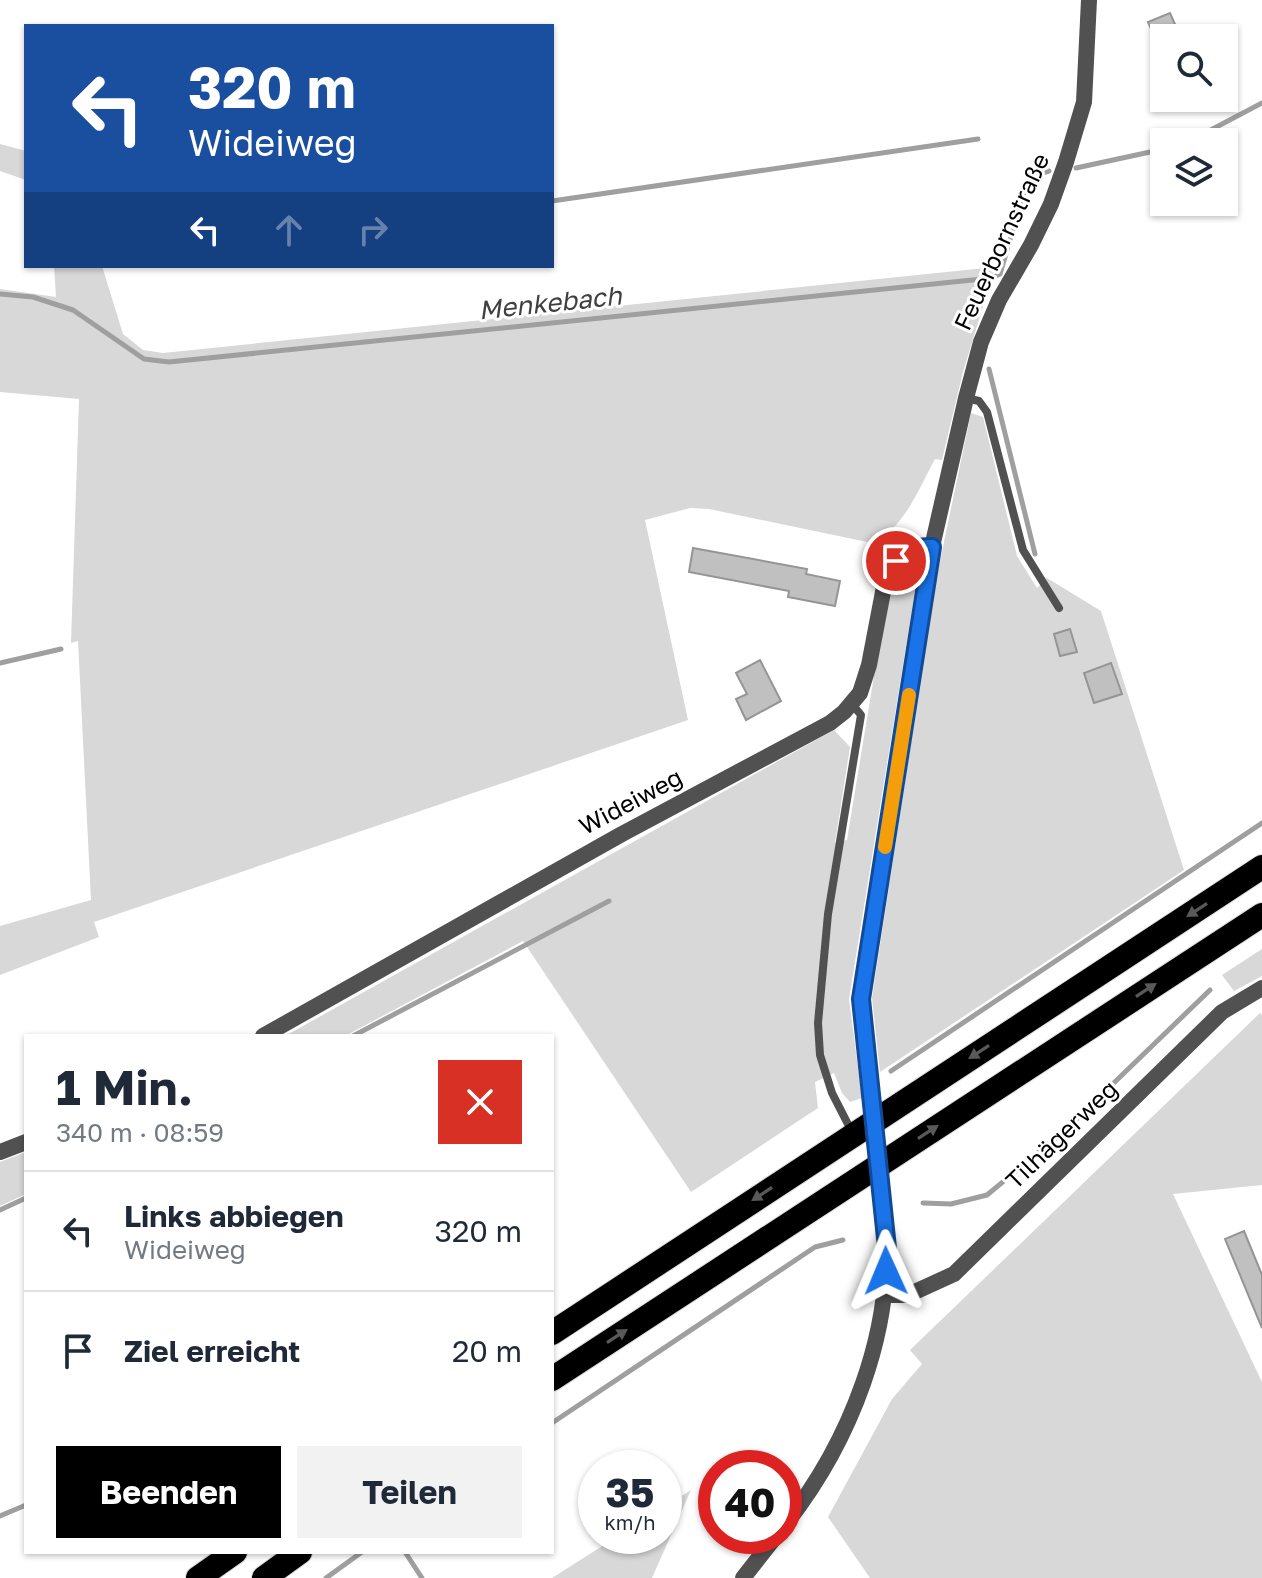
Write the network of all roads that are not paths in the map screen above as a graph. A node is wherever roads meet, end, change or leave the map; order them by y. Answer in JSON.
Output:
{"nodes":[{"id":1,"x":1089,"y":0,"type":"edge"},
{"id":2,"x":966,"y":398,"type":"junction"},
{"id":3,"x":932,"y":547,"type":"junction"},
{"id":4,"x":1059,"y":608,"type":"dead end"},
{"id":5,"x":852,"y":704,"type":"junction"},
{"id":6,"x":1262,"y":867,"type":"edge"},
{"id":7,"x":1262,"y":915,"type":"edge"},
{"id":8,"x":1262,"y":988,"type":"edge"},
{"id":9,"x":267,"y":1034,"type":"edge"},
{"id":10,"x":853,"y":1134,"type":"junction"},
{"id":11,"x":24,"y":1143,"type":"edge"},
{"id":12,"x":0,"y":1152,"type":"edge"},
{"id":13,"x":886,"y":1295,"type":"junction"},
{"id":14,"x":554,"y":1332,"type":"edge"},
{"id":15,"x":554,"y":1378,"type":"edge"},
{"id":16,"x":802,"y":1500,"type":"edge"},
{"id":17,"x":232,"y":1554,"type":"edge"},
{"id":18,"x":297,"y":1554,"type":"edge"},
{"id":19,"x":762,"y":1554,"type":"edge"},
{"id":20,"x":198,"y":1578,"type":"edge"},
{"id":21,"x":264,"y":1578,"type":"edge"},
{"id":22,"x":743,"y":1578,"type":"edge"}],
"edges":[{"from":1,"to":2,"type":"street","name":"Feuerbornstraße"},
{"from":2,"to":3,"type":"street","name":"Feuerbornstraße"},
{"from":2,"to":4,"type":"lane"},
{"from":3,"to":5,"type":"street","name":"Wideiweg"},
{"from":3,"to":13,"type":"street","name":"Feuerbornstraße","bridge":true},
{"from":5,"to":9,"type":"street","name":"Wideiweg"},
{"from":5,"to":10,"type":"lane"},
{"from":6,"to":10,"type":"highway","one_way":true},
{"from":15,"to":7,"type":"highway","one_way":true},
{"from":8,"to":13,"type":"street","name":"Tilhägerweg"},
{"from":10,"to":14,"type":"highway","one_way":true},
{"from":11,"to":12,"type":"street"},
{"from":13,"to":16,"type":"street","name":"Feuerbornstraße"},
{"from":17,"to":20,"type":"highway"},
{"from":18,"to":21,"type":"highway"},
{"from":19,"to":22,"type":"street"}]}
